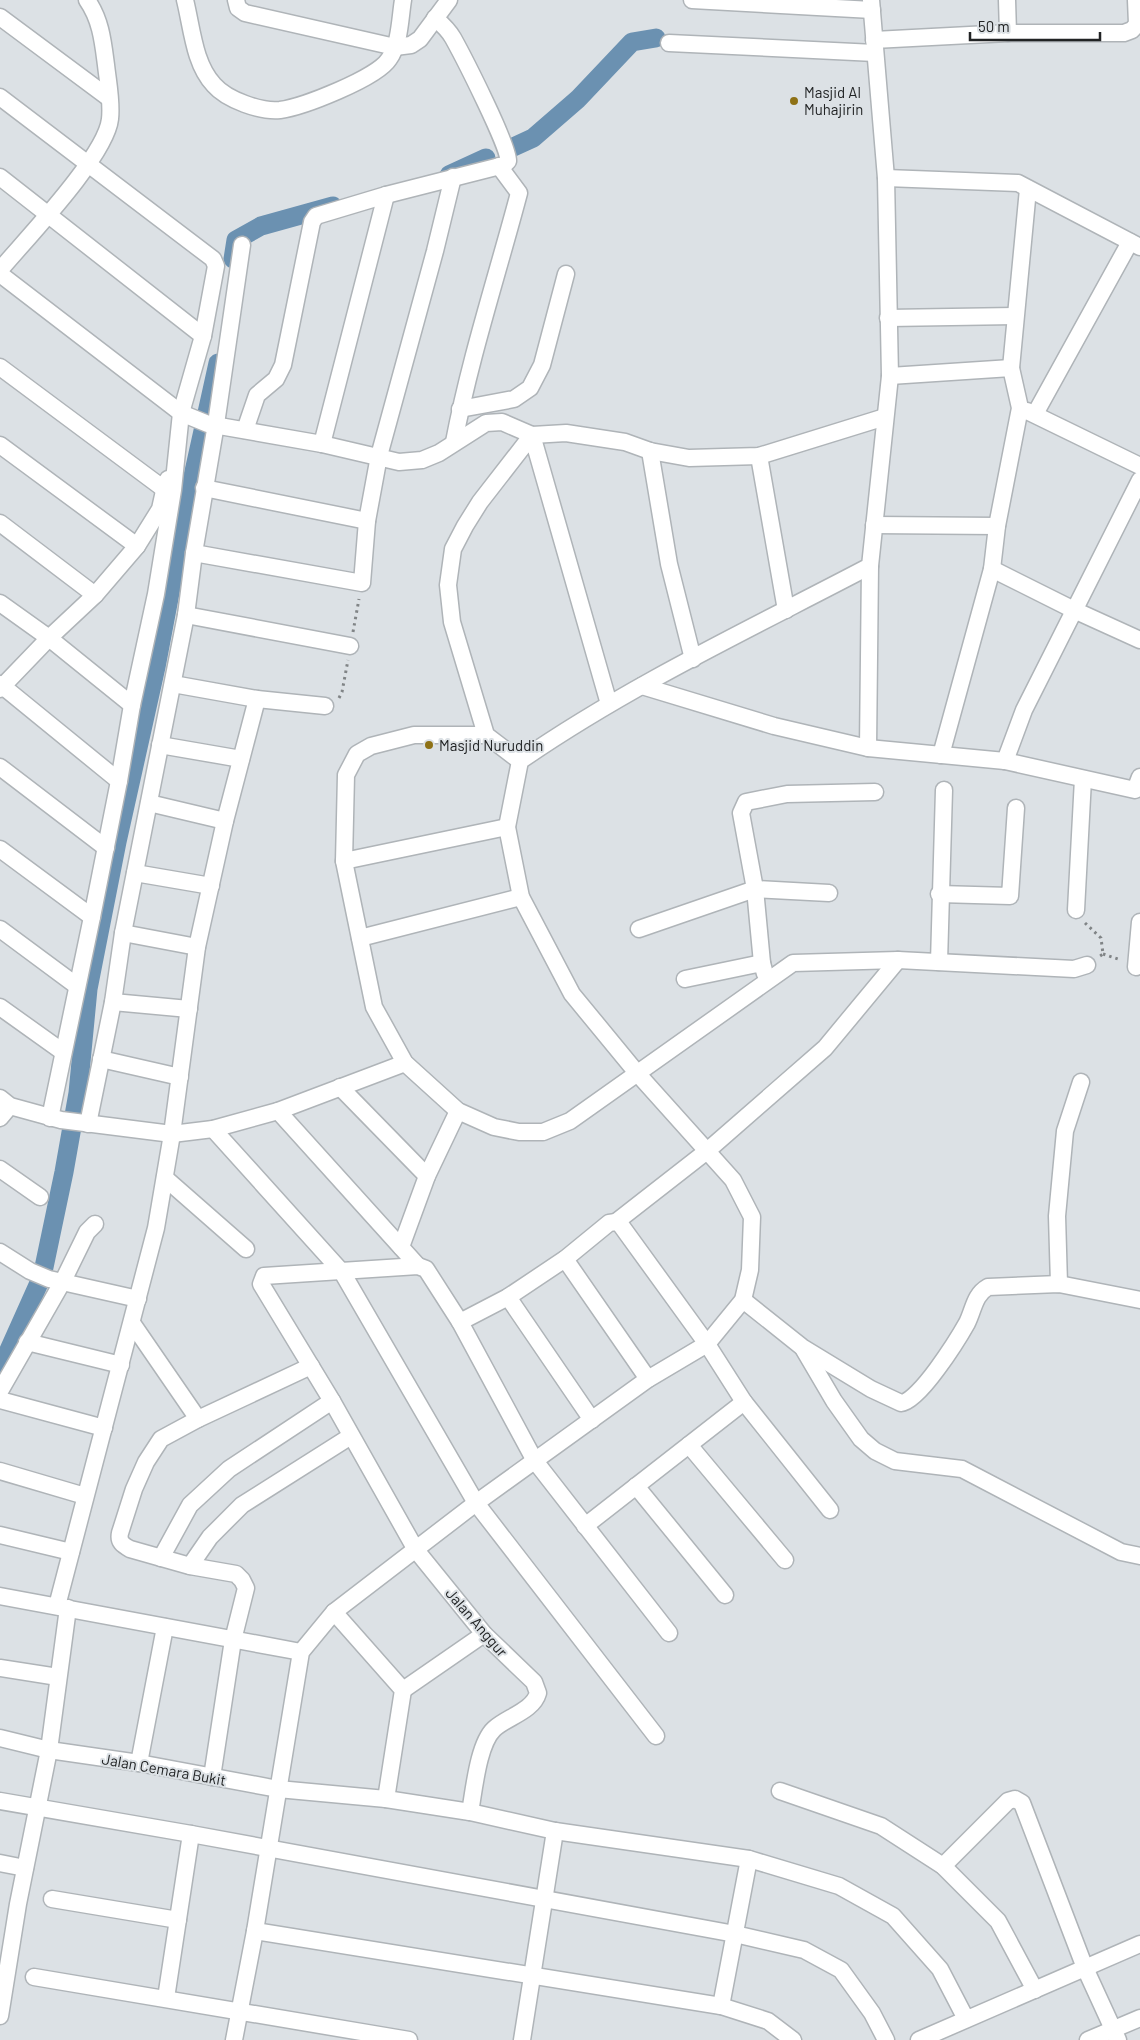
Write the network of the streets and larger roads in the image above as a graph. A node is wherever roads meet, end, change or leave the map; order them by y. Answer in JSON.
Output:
{"nodes":[{"id":1,"x":87,"y":0,"type":"edge"},
{"id":2,"x":185,"y":0,"type":"edge"},
{"id":3,"x":236,"y":0,"type":"edge"},
{"id":4,"x":403,"y":0,"type":"edge"},
{"id":5,"x":449,"y":0,"type":"edge"},
{"id":6,"x":692,"y":0,"type":"edge"},
{"id":7,"x":1007,"y":0,"type":"edge"},
{"id":8,"x":1136,"y":0,"type":"edge"},
{"id":9,"x":872,"y":5,"type":"edge"},
{"id":10,"x":0,"y":17,"type":"edge"},
{"id":11,"x":435,"y":18,"type":"junction"},
{"id":12,"x":1008,"y":33,"type":"junction"},
{"id":13,"x":669,"y":43,"type":"dead end"},
{"id":14,"x":874,"y":46,"type":"junction"},
{"id":15,"x":394,"y":47,"type":"junction"},
{"id":16,"x":0,"y":97,"type":"edge"},
{"id":17,"x":109,"y":98,"type":"junction"},
{"id":18,"x":89,"y":164,"type":"junction"},
{"id":19,"x":499,"y":166,"type":"junction"},
{"id":20,"x":0,"y":177,"type":"edge"},
{"id":21,"x":453,"y":177,"type":"junction"},
{"id":22,"x":886,"y":178,"type":"junction"},
{"id":23,"x":1028,"y":189,"type":"junction"},
{"id":24,"x":386,"y":195,"type":"junction"},
{"id":25,"x":47,"y":215,"type":"junction"},
{"id":26,"x":242,"y":245,"type":"dead end"},
{"id":27,"x":1135,"y":245,"type":"edge"},
{"id":28,"x":0,"y":270,"type":"edge"},
{"id":29,"x":0,"y":274,"type":"edge"},
{"id":30,"x":566,"y":274,"type":"dead end"},
{"id":31,"x":1015,"y":316,"type":"junction"},
{"id":32,"x":888,"y":318,"type":"junction"},
{"id":33,"x":203,"y":336,"type":"junction"},
{"id":34,"x":0,"y":367,"type":"edge"},
{"id":35,"x":1011,"y":368,"type":"junction"},
{"id":36,"x":890,"y":376,"type":"junction"},
{"id":37,"x":1020,"y":408,"type":"junction"},
{"id":38,"x":460,"y":409,"type":"junction"},
{"id":39,"x":181,"y":413,"type":"junction"},
{"id":40,"x":1035,"y":414,"type":"junction"},
{"id":41,"x":885,"y":417,"type":"junction"},
{"id":42,"x":208,"y":423,"type":"junction"},
{"id":43,"x":245,"y":430,"type":"junction"},
{"id":44,"x":532,"y":435,"type":"junction"},
{"id":45,"x":454,"y":442,"type":"junction"},
{"id":46,"x":322,"y":444,"type":"junction"},
{"id":47,"x":0,"y":445,"type":"edge"},
{"id":48,"x":650,"y":451,"type":"junction"},
{"id":49,"x":176,"y":455,"type":"junction"},
{"id":50,"x":379,"y":456,"type":"junction"},
{"id":51,"x":759,"y":456,"type":"junction"},
{"id":52,"x":1140,"y":466,"type":"edge"},
{"id":53,"x":1140,"y":480,"type":"edge"},
{"id":54,"x":204,"y":488,"type":"junction"},
{"id":55,"x":164,"y":489,"type":"junction"},
{"id":56,"x":368,"y":521,"type":"junction"},
{"id":57,"x":0,"y":523,"type":"edge"},
{"id":58,"x":874,"y":525,"type":"junction"},
{"id":59,"x":997,"y":526,"type":"junction"},
{"id":60,"x":138,"y":546,"type":"junction"},
{"id":61,"x":194,"y":553,"type":"junction"},
{"id":62,"x":870,"y":566,"type":"junction"},
{"id":63,"x":992,"y":569,"type":"junction"},
{"id":64,"x":95,"y":595,"type":"junction"},
{"id":65,"x":0,"y":603,"type":"edge"},
{"id":66,"x":786,"y":610,"type":"junction"},
{"id":67,"x":1074,"y":610,"type":"junction"},
{"id":68,"x":186,"y":616,"type":"junction"},
{"id":69,"x":49,"y":638,"type":"junction"},
{"id":70,"x":1140,"y":640,"type":"edge"},
{"id":71,"x":350,"y":646,"type":"dead end"},
{"id":72,"x":694,"y":659,"type":"junction"},
{"id":73,"x":173,"y":684,"type":"junction"},
{"id":74,"x":642,"y":686,"type":"junction"},
{"id":75,"x":1,"y":687,"type":"edge"},
{"id":76,"x":257,"y":699,"type":"junction"},
{"id":77,"x":609,"y":704,"type":"junction"},
{"id":78,"x":132,"y":705,"type":"junction"},
{"id":79,"x":325,"y":706,"type":"dead end"},
{"id":80,"x":486,"y":735,"type":"junction"},
{"id":81,"x":160,"y":745,"type":"junction"},
{"id":82,"x":868,"y":748,"type":"junction"},
{"id":83,"x":941,"y":755,"type":"junction"},
{"id":84,"x":241,"y":759,"type":"junction"},
{"id":85,"x":520,"y":761,"type":"junction"},
{"id":86,"x":1005,"y":761,"type":"junction"},
{"id":87,"x":0,"y":767,"type":"edge"},
{"id":88,"x":1083,"y":778,"type":"junction"},
{"id":89,"x":119,"y":781,"type":"junction"},
{"id":90,"x":1138,"y":788,"type":"edge"},
{"id":91,"x":944,"y":790,"type":"dead end"},
{"id":92,"x":875,"y":792,"type":"dead end"},
{"id":93,"x":149,"y":803,"type":"junction"},
{"id":94,"x":1016,"y":808,"type":"dead end"},
{"id":95,"x":225,"y":821,"type":"junction"},
{"id":96,"x":507,"y":827,"type":"junction"},
{"id":97,"x":0,"y":848,"type":"edge"},
{"id":98,"x":106,"y":848,"type":"junction"},
{"id":99,"x":344,"y":861,"type":"junction"},
{"id":100,"x":134,"y":873,"type":"junction"},
{"id":101,"x":211,"y":886,"type":"junction"},
{"id":102,"x":755,"y":889,"type":"junction"},
{"id":103,"x":829,"y":893,"type":"dead end"},
{"id":104,"x":940,"y":894,"type":"junction"},
{"id":105,"x":521,"y":897,"type":"junction"},
{"id":106,"x":1076,"y":910,"type":"road end"},
{"id":107,"x":92,"y":917,"type":"junction"},
{"id":108,"x":1140,"y":922,"type":"edge"},
{"id":109,"x":0,"y":929,"type":"edge"},
{"id":110,"x":639,"y":929,"type":"dead end"},
{"id":111,"x":122,"y":933,"type":"junction"},
{"id":112,"x":360,"y":938,"type":"junction"},
{"id":113,"x":197,"y":946,"type":"junction"},
{"id":114,"x":898,"y":960,"type":"junction"},
{"id":115,"x":939,"y":962,"type":"junction"},
{"id":116,"x":762,"y":963,"type":"junction"},
{"id":117,"x":1087,"y":965,"type":"road end"},
{"id":118,"x":1136,"y":967,"type":"dead end"},
{"id":119,"x":685,"y":979,"type":"dead end"},
{"id":120,"x":768,"y":980,"type":"junction"},
{"id":121,"x":77,"y":986,"type":"junction"},
{"id":122,"x":113,"y":1002,"type":"junction"},
{"id":123,"x":0,"y":1008,"type":"edge"},
{"id":124,"x":189,"y":1009,"type":"junction"},
{"id":125,"x":63,"y":1052,"type":"junction"},
{"id":126,"x":101,"y":1059,"type":"junction"},
{"id":127,"x":405,"y":1062,"type":"junction"},
{"id":128,"x":636,"y":1073,"type":"junction"},
{"id":129,"x":180,"y":1077,"type":"junction"},
{"id":130,"x":1081,"y":1082,"type":"dead end"},
{"id":131,"x":340,"y":1087,"type":"junction"},
{"id":132,"x":3,"y":1107,"type":"edge"},
{"id":133,"x":278,"y":1111,"type":"junction"},
{"id":134,"x":458,"y":1111,"type":"junction"},
{"id":135,"x":55,"y":1119,"type":"junction"},
{"id":136,"x":84,"y":1124,"type":"junction"},
{"id":137,"x":213,"y":1129,"type":"junction"},
{"id":138,"x":172,"y":1134,"type":"junction"},
{"id":139,"x":707,"y":1151,"type":"junction"},
{"id":140,"x":0,"y":1169,"type":"edge"},
{"id":141,"x":427,"y":1176,"type":"junction"},
{"id":142,"x":165,"y":1178,"type":"junction"},
{"id":143,"x":40,"y":1197,"type":"dead end"},
{"id":144,"x":616,"y":1222,"type":"junction"},
{"id":145,"x":95,"y":1224,"type":"dead end"},
{"id":146,"x":401,"y":1247,"type":"junction"},
{"id":147,"x":246,"y":1249,"type":"dead end"},
{"id":148,"x":0,"y":1252,"type":"edge"},
{"id":149,"x":564,"y":1259,"type":"junction"},
{"id":150,"x":418,"y":1266,"type":"junction"},
{"id":151,"x":342,"y":1272,"type":"junction"},
{"id":152,"x":63,"y":1281,"type":"junction"},
{"id":153,"x":1059,"y":1284,"type":"junction"},
{"id":154,"x":508,"y":1297,"type":"junction"},
{"id":155,"x":138,"y":1299,"type":"junction"},
{"id":156,"x":743,"y":1300,"type":"junction"},
{"id":157,"x":1140,"y":1300,"type":"edge"},
{"id":158,"x":460,"y":1322,"type":"junction"},
{"id":159,"x":132,"y":1323,"type":"junction"},
{"id":160,"x":27,"y":1342,"type":"junction"},
{"id":161,"x":707,"y":1344,"type":"junction"},
{"id":162,"x":802,"y":1347,"type":"junction"},
{"id":163,"x":121,"y":1365,"type":"junction"},
{"id":164,"x":311,"y":1366,"type":"junction"},
{"id":165,"x":648,"y":1379,"type":"junction"},
{"id":166,"x":0,"y":1390,"type":"edge"},
{"id":167,"x":0,"y":1400,"type":"edge"},
{"id":168,"x":332,"y":1401,"type":"junction"},
{"id":169,"x":744,"y":1402,"type":"junction"},
{"id":170,"x":198,"y":1419,"type":"junction"},
{"id":171,"x":592,"y":1420,"type":"junction"},
{"id":172,"x":104,"y":1428,"type":"junction"},
{"id":173,"x":351,"y":1436,"type":"junction"},
{"id":174,"x":689,"y":1445,"type":"junction"},
{"id":175,"x":535,"y":1461,"type":"junction"},
{"id":176,"x":0,"y":1471,"type":"edge"},
{"id":177,"x":636,"y":1486,"type":"junction"},
{"id":178,"x":85,"y":1496,"type":"junction"},
{"id":179,"x":476,"y":1503,"type":"junction"},
{"id":180,"x":830,"y":1510,"type":"dead end"},
{"id":181,"x":585,"y":1526,"type":"junction"},
{"id":182,"x":0,"y":1535,"type":"edge"},
{"id":183,"x":416,"y":1550,"type":"junction"},
{"id":184,"x":71,"y":1552,"type":"junction"},
{"id":185,"x":1140,"y":1556,"type":"edge"},
{"id":186,"x":161,"y":1558,"type":"junction"},
{"id":187,"x":785,"y":1560,"type":"dead end"},
{"id":188,"x":190,"y":1566,"type":"junction"},
{"id":189,"x":724,"y":1595,"type":"dead end"},
{"id":190,"x":0,"y":1596,"type":"edge"},
{"id":191,"x":62,"y":1607,"type":"junction"},
{"id":192,"x":334,"y":1612,"type":"junction"},
{"id":193,"x":165,"y":1627,"type":"junction"},
{"id":194,"x":669,"y":1633,"type":"dead end"},
{"id":195,"x":484,"y":1634,"type":"junction"},
{"id":196,"x":233,"y":1640,"type":"junction"},
{"id":197,"x":301,"y":1652,"type":"junction"},
{"id":198,"x":0,"y":1668,"type":"edge"},
{"id":199,"x":58,"y":1677,"type":"junction"},
{"id":200,"x":403,"y":1690,"type":"junction"},
{"id":201,"x":656,"y":1736,"type":"dead end"},
{"id":202,"x":0,"y":1738,"type":"edge"},
{"id":203,"x":49,"y":1750,"type":"junction"},
{"id":204,"x":139,"y":1763,"type":"junction"},
{"id":205,"x":212,"y":1777,"type":"junction"},
{"id":206,"x":278,"y":1789,"type":"junction"},
{"id":207,"x":780,"y":1791,"type":"dead end"},
{"id":208,"x":386,"y":1799,"type":"junction"},
{"id":209,"x":0,"y":1801,"type":"edge"},
{"id":210,"x":39,"y":1809,"type":"junction"},
{"id":211,"x":470,"y":1812,"type":"junction"},
{"id":212,"x":556,"y":1831,"type":"junction"},
{"id":213,"x":191,"y":1834,"type":"junction"},
{"id":214,"x":269,"y":1848,"type":"junction"},
{"id":215,"x":749,"y":1859,"type":"junction"},
{"id":216,"x":0,"y":1863,"type":"edge"},
{"id":217,"x":942,"y":1866,"type":"junction"},
{"id":218,"x":25,"y":1868,"type":"junction"},
{"id":219,"x":52,"y":1899,"type":"dead end"},
{"id":220,"x":544,"y":1899,"type":"junction"},
{"id":221,"x":178,"y":1920,"type":"junction"},
{"id":222,"x":255,"y":1931,"type":"junction"},
{"id":223,"x":7,"y":1932,"type":"edge"},
{"id":224,"x":735,"y":1934,"type":"junction"},
{"id":225,"x":1140,"y":1944,"type":"edge"},
{"id":226,"x":1085,"y":1968,"type":"junction"},
{"id":227,"x":532,"y":1976,"type":"junction"},
{"id":228,"x":34,"y":1977,"type":"dead end"},
{"id":229,"x":1035,"y":1990,"type":"junction"},
{"id":230,"x":2,"y":1998,"type":"edge"},
{"id":231,"x":166,"y":1998,"type":"junction"},
{"id":232,"x":721,"y":2006,"type":"junction"},
{"id":233,"x":239,"y":2011,"type":"junction"},
{"id":234,"x":0,"y":2016,"type":"edge"},
{"id":235,"x":1140,"y":2018,"type":"edge"},
{"id":236,"x":966,"y":2019,"type":"junction"},
{"id":237,"x":1116,"y":2034,"type":"edge"},
{"id":238,"x":234,"y":2040,"type":"edge"},
{"id":239,"x":409,"y":2040,"type":"edge"},
{"id":240,"x":522,"y":2040,"type":"edge"},
{"id":241,"x":793,"y":2040,"type":"edge"},
{"id":242,"x":886,"y":2040,"type":"edge"},
{"id":243,"x":919,"y":2040,"type":"edge"},
{"id":244,"x":1088,"y":2040,"type":"edge"}],
"edges":[{"from":1,"to":17,"type":"street"},
{"from":2,"to":15,"type":"street"},
{"from":3,"to":15,"type":"street"},
{"from":4,"to":15,"type":"street"},
{"from":5,"to":11,"type":"street"},
{"from":6,"to":9,"type":"street"},
{"from":7,"to":12,"type":"street"},
{"from":8,"to":12,"type":"street"},
{"from":9,"to":14,"type":"street"},
{"from":10,"to":17,"type":"street"},
{"from":11,"to":15,"type":"street"},
{"from":11,"to":19,"type":"street"},
{"from":12,"to":14,"type":"street"},
{"from":13,"to":14,"type":"street"},
{"from":14,"to":22,"type":"street"},
{"from":16,"to":18,"type":"street"},
{"from":17,"to":18,"type":"street"},
{"from":18,"to":25,"type":"street"},
{"from":18,"to":33,"type":"street"},
{"from":19,"to":21,"type":"street"},
{"from":19,"to":38,"type":"street"},
{"from":20,"to":25,"type":"street"},
{"from":21,"to":24,"type":"street"},
{"from":21,"to":50,"type":"street"},
{"from":22,"to":23,"type":"street"},
{"from":22,"to":32,"type":"street"},
{"from":23,"to":27,"type":"street"},
{"from":23,"to":31,"type":"street"},
{"from":24,"to":43,"type":"street"},
{"from":24,"to":46,"type":"street"},
{"from":25,"to":28,"type":"street"},
{"from":25,"to":33,"type":"street"},
{"from":26,"to":42,"type":"street"},
{"from":27,"to":40,"type":"street"},
{"from":29,"to":39,"type":"street"},
{"from":30,"to":38,"type":"street"},
{"from":31,"to":32,"type":"street"},
{"from":31,"to":35,"type":"street"},
{"from":32,"to":36,"type":"street"},
{"from":33,"to":39,"type":"street"},
{"from":34,"to":55,"type":"street"},
{"from":35,"to":36,"type":"street"},
{"from":35,"to":37,"type":"street"},
{"from":36,"to":41,"type":"street"},
{"from":37,"to":40,"type":"street"},
{"from":37,"to":59,"type":"street"},
{"from":38,"to":45,"type":"street"},
{"from":39,"to":42,"type":"street"},
{"from":39,"to":49,"type":"street"},
{"from":40,"to":52,"type":"street"},
{"from":41,"to":51,"type":"street"},
{"from":41,"to":58,"type":"street"},
{"from":42,"to":43,"type":"street"},
{"from":42,"to":54,"type":"street"},
{"from":43,"to":46,"type":"street"},
{"from":44,"to":45,"type":"street"},
{"from":44,"to":48,"type":"street"},
{"from":44,"to":77,"type":"street"},
{"from":44,"to":80,"type":"street"},
{"from":45,"to":50,"type":"street"},
{"from":46,"to":50,"type":"street"},
{"from":47,"to":60,"type":"street"},
{"from":48,"to":51,"type":"street"},
{"from":48,"to":72,"type":"street"},
{"from":49,"to":55,"type":"street"},
{"from":49,"to":78,"type":"street"},
{"from":50,"to":56,"type":"street"},
{"from":51,"to":66,"type":"street"},
{"from":53,"to":67,"type":"street"},
{"from":54,"to":56,"type":"street"},
{"from":54,"to":61,"type":"street"},
{"from":55,"to":60,"type":"street"},
{"from":56,"to":61,"type":"street"},
{"from":57,"to":64,"type":"street"},
{"from":58,"to":59,"type":"street"},
{"from":58,"to":62,"type":"street"},
{"from":59,"to":63,"type":"street"},
{"from":60,"to":64,"type":"street"},
{"from":61,"to":68,"type":"street"},
{"from":62,"to":66,"type":"street"},
{"from":62,"to":82,"type":"street"},
{"from":63,"to":67,"type":"street"},
{"from":63,"to":83,"type":"street"},
{"from":64,"to":69,"type":"street"},
{"from":65,"to":69,"type":"street"},
{"from":66,"to":72,"type":"street"},
{"from":67,"to":70,"type":"street"},
{"from":67,"to":86,"type":"street"},
{"from":68,"to":71,"type":"street"},
{"from":68,"to":73,"type":"street"},
{"from":69,"to":75,"type":"street"},
{"from":69,"to":78,"type":"street"},
{"from":72,"to":74,"type":"street"},
{"from":73,"to":76,"type":"street"},
{"from":73,"to":81,"type":"street"},
{"from":74,"to":77,"type":"street"},
{"from":74,"to":82,"type":"street"},
{"from":75,"to":89,"type":"street"},
{"from":76,"to":79,"type":"street"},
{"from":76,"to":84,"type":"street"},
{"from":77,"to":85,"type":"street"},
{"from":78,"to":89,"type":"street"},
{"from":80,"to":85,"type":"street"},
{"from":80,"to":99,"type":"street"},
{"from":81,"to":84,"type":"street"},
{"from":81,"to":93,"type":"street"},
{"from":82,"to":83,"type":"street"},
{"from":83,"to":86,"type":"street"},
{"from":84,"to":95,"type":"street"},
{"from":85,"to":96,"type":"street"},
{"from":86,"to":88,"type":"street"},
{"from":87,"to":98,"type":"street"},
{"from":88,"to":90,"type":"street"},
{"from":88,"to":106,"type":"street"},
{"from":89,"to":98,"type":"street"},
{"from":91,"to":104,"type":"street"},
{"from":92,"to":102,"type":"street"},
{"from":93,"to":95,"type":"street"},
{"from":93,"to":100,"type":"street"},
{"from":94,"to":104,"type":"street"},
{"from":95,"to":101,"type":"street"},
{"from":96,"to":99,"type":"street"},
{"from":96,"to":105,"type":"street"},
{"from":97,"to":107,"type":"street"},
{"from":98,"to":107,"type":"street"},
{"from":99,"to":112,"type":"street"},
{"from":100,"to":101,"type":"street"},
{"from":100,"to":111,"type":"street"},
{"from":101,"to":113,"type":"street"},
{"from":102,"to":103,"type":"street"},
{"from":102,"to":110,"type":"street"},
{"from":102,"to":116,"type":"street"},
{"from":104,"to":115,"type":"street"},
{"from":105,"to":112,"type":"street"},
{"from":105,"to":128,"type":"street"},
{"from":107,"to":121,"type":"street"},
{"from":108,"to":118,"type":"street"},
{"from":109,"to":121,"type":"street"},
{"from":111,"to":113,"type":"street"},
{"from":111,"to":122,"type":"street"},
{"from":112,"to":127,"type":"street"},
{"from":113,"to":124,"type":"street"},
{"from":114,"to":115,"type":"street"},
{"from":114,"to":120,"type":"street"},
{"from":114,"to":139,"type":"street"},
{"from":115,"to":117,"type":"street"},
{"from":116,"to":119,"type":"street"},
{"from":116,"to":120,"type":"street"},
{"from":120,"to":128,"type":"street"},
{"from":121,"to":125,"type":"street"},
{"from":122,"to":124,"type":"street"},
{"from":122,"to":126,"type":"street"},
{"from":123,"to":125,"type":"street"},
{"from":124,"to":129,"type":"street"},
{"from":125,"to":135,"type":"street"},
{"from":126,"to":129,"type":"street"},
{"from":126,"to":136,"type":"street"},
{"from":127,"to":131,"type":"street"},
{"from":127,"to":134,"type":"street"},
{"from":128,"to":134,"type":"street"},
{"from":128,"to":139,"type":"street"},
{"from":129,"to":138,"type":"street"},
{"from":130,"to":153,"type":"street"},
{"from":131,"to":133,"type":"street"},
{"from":131,"to":141,"type":"street"},
{"from":132,"to":135,"type":"street"},
{"from":133,"to":137,"type":"street"},
{"from":133,"to":146,"type":"street"},
{"from":134,"to":141,"type":"street"},
{"from":135,"to":136,"type":"street"},
{"from":136,"to":138,"type":"street"},
{"from":137,"to":138,"type":"street"},
{"from":137,"to":151,"type":"street"},
{"from":138,"to":142,"type":"street"},
{"from":139,"to":144,"type":"street"},
{"from":139,"to":156,"type":"street"},
{"from":140,"to":143,"type":"street"},
{"from":141,"to":146,"type":"street"},
{"from":142,"to":147,"type":"street"},
{"from":142,"to":155,"type":"street"},
{"from":144,"to":149,"type":"street"},
{"from":144,"to":161,"type":"street"},
{"from":145,"to":152,"type":"street"},
{"from":146,"to":150,"type":"street"},
{"from":148,"to":152,"type":"street"},
{"from":149,"to":154,"type":"street"},
{"from":149,"to":165,"type":"street"},
{"from":150,"to":151,"type":"street"},
{"from":150,"to":158,"type":"street"},
{"from":151,"to":164,"type":"street","name":"Jalan Anggur"},
{"from":151,"to":179,"type":"street"},
{"from":152,"to":155,"type":"street"},
{"from":152,"to":160,"type":"street"},
{"from":153,"to":157,"type":"street"},
{"from":153,"to":162,"type":"street"},
{"from":154,"to":158,"type":"street"},
{"from":154,"to":171,"type":"street"},
{"from":155,"to":159,"type":"street"},
{"from":156,"to":161,"type":"street"},
{"from":156,"to":162,"type":"street"},
{"from":158,"to":175,"type":"street"},
{"from":159,"to":163,"type":"street"},
{"from":159,"to":170,"type":"street"},
{"from":160,"to":163,"type":"street"},
{"from":160,"to":166,"type":"street"},
{"from":161,"to":165,"type":"street"},
{"from":161,"to":169,"type":"street"},
{"from":162,"to":185,"type":"street"},
{"from":163,"to":172,"type":"street"},
{"from":164,"to":168,"type":"street","name":"Jalan Anggur"},
{"from":164,"to":170,"type":"street"},
{"from":165,"to":171,"type":"street"},
{"from":167,"to":172,"type":"street"},
{"from":168,"to":173,"type":"street","name":"Jalan Anggur"},
{"from":168,"to":186,"type":"street"},
{"from":169,"to":174,"type":"street"},
{"from":169,"to":180,"type":"street"},
{"from":170,"to":186,"type":"street"},
{"from":171,"to":175,"type":"street"},
{"from":172,"to":178,"type":"street"},
{"from":173,"to":183,"type":"street","name":"Jalan Anggur"},
{"from":173,"to":188,"type":"street"},
{"from":174,"to":177,"type":"street"},
{"from":174,"to":187,"type":"street"},
{"from":175,"to":179,"type":"street"},
{"from":175,"to":181,"type":"street"},
{"from":176,"to":178,"type":"street"},
{"from":177,"to":181,"type":"street"},
{"from":177,"to":189,"type":"street"},
{"from":178,"to":184,"type":"street"},
{"from":179,"to":183,"type":"street"},
{"from":179,"to":201,"type":"street"},
{"from":181,"to":194,"type":"street"},
{"from":182,"to":184,"type":"street"},
{"from":183,"to":192,"type":"street"},
{"from":183,"to":195,"type":"street","name":"Jalan Anggur"},
{"from":184,"to":191,"type":"street"},
{"from":186,"to":188,"type":"street"},
{"from":188,"to":196,"type":"street"},
{"from":190,"to":191,"type":"street"},
{"from":191,"to":193,"type":"street"},
{"from":191,"to":199,"type":"street"},
{"from":192,"to":197,"type":"street"},
{"from":192,"to":200,"type":"street"},
{"from":193,"to":196,"type":"street"},
{"from":193,"to":204,"type":"street"},
{"from":195,"to":200,"type":"street"},
{"from":195,"to":211,"type":"street","name":"Jalan Anggur"},
{"from":196,"to":197,"type":"street"},
{"from":196,"to":205,"type":"street"},
{"from":197,"to":206,"type":"street"},
{"from":198,"to":199,"type":"street"},
{"from":199,"to":203,"type":"street"},
{"from":200,"to":208,"type":"street"},
{"from":202,"to":203,"type":"street","name":"Jalan Cemara Bukit"},
{"from":203,"to":204,"type":"street","name":"Jalan Cemara Bukit"},
{"from":203,"to":210,"type":"street"},
{"from":204,"to":205,"type":"street","name":"Jalan Cemara Bukit"},
{"from":205,"to":206,"type":"street","name":"Jalan Cemara Bukit"},
{"from":206,"to":208,"type":"street","name":"Jalan Cemara Bukit"},
{"from":206,"to":214,"type":"street"},
{"from":207,"to":217,"type":"street"},
{"from":208,"to":211,"type":"street","name":"Jalan Cemara Bukit"},
{"from":209,"to":210,"type":"street"},
{"from":210,"to":213,"type":"street"},
{"from":210,"to":218,"type":"street"},
{"from":211,"to":212,"type":"street","name":"Jalan Cemara Bukit"},
{"from":212,"to":215,"type":"street","name":"Jalan Cemara Bukit"},
{"from":212,"to":220,"type":"street"},
{"from":213,"to":214,"type":"street"},
{"from":213,"to":221,"type":"street"},
{"from":214,"to":220,"type":"street"},
{"from":214,"to":222,"type":"street"},
{"from":215,"to":224,"type":"street"},
{"from":215,"to":236,"type":"street","name":"Jalan Cemara Bukit"},
{"from":216,"to":218,"type":"street"},
{"from":217,"to":226,"type":"street"},
{"from":217,"to":229,"type":"street"},
{"from":218,"to":223,"type":"street"},
{"from":219,"to":221,"type":"street"},
{"from":220,"to":224,"type":"street"},
{"from":220,"to":227,"type":"street"},
{"from":221,"to":231,"type":"street"},
{"from":222,"to":227,"type":"street"},
{"from":222,"to":233,"type":"street"},
{"from":223,"to":230,"type":"street"},
{"from":224,"to":232,"type":"street"},
{"from":224,"to":242,"type":"street"},
{"from":225,"to":226,"type":"street"},
{"from":226,"to":229,"type":"street"},
{"from":226,"to":237,"type":"street"},
{"from":227,"to":232,"type":"street"},
{"from":227,"to":240,"type":"street"},
{"from":228,"to":231,"type":"street"},
{"from":229,"to":236,"type":"street"},
{"from":230,"to":234,"type":"street"},
{"from":231,"to":233,"type":"street"},
{"from":232,"to":241,"type":"street"},
{"from":233,"to":238,"type":"street"},
{"from":233,"to":239,"type":"street"},
{"from":235,"to":237,"type":"street"},
{"from":236,"to":243,"type":"street"},
{"from":237,"to":244,"type":"street"}]}
